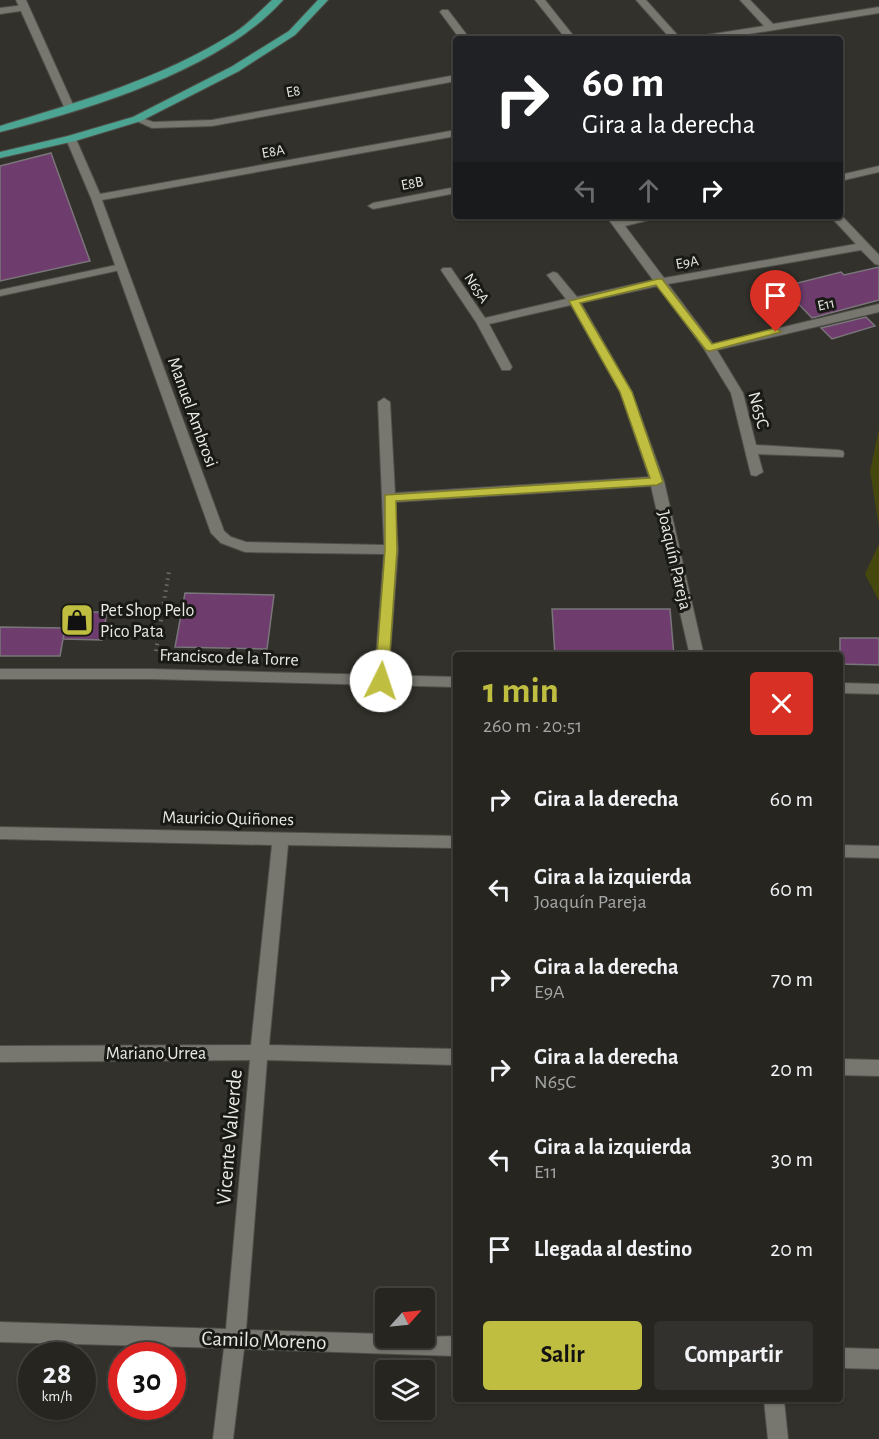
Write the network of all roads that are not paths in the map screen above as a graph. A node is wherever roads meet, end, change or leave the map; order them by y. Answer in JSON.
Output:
{"nodes":[{"id":1,"x":278,"y":0,"type":"edge"},
{"id":2,"x":323,"y":0,"type":"edge"},
{"id":3,"x":540,"y":0,"type":"edge"},
{"id":4,"x":641,"y":0,"type":"edge"},
{"id":5,"x":745,"y":0,"type":"edge"},
{"id":6,"x":868,"y":0,"type":"edge"},
{"id":7,"x":23,"y":4,"type":"edge"},
{"id":8,"x":879,"y":10,"type":"edge"},
{"id":9,"x":0,"y":11,"type":"edge"},
{"id":10,"x":445,"y":12,"type":"dead end"},
{"id":11,"x":771,"y":28,"type":"junction"},
{"id":12,"x":463,"y":36,"type":"edge"},
{"id":13,"x":569,"y":36,"type":"edge"},
{"id":14,"x":673,"y":36,"type":"edge"},
{"id":15,"x":719,"y":36,"type":"edge"},
{"id":16,"x":453,"y":79,"type":"edge"},
{"id":17,"x":70,"y":109,"type":"junction"},
{"id":18,"x":137,"y":119,"type":"junction"},
{"id":19,"x":0,"y":129,"type":"edge"},
{"id":20,"x":453,"y":134,"type":"edge"},
{"id":21,"x":71,"y":139,"type":"junction"},
{"id":22,"x":0,"y":155,"type":"edge"},
{"id":23,"x":879,"y":169,"type":"edge"},
{"id":24,"x":843,"y":176,"type":"edge"},
{"id":25,"x":453,"y":191,"type":"edge"},
{"id":26,"x":96,"y":198,"type":"junction"},
{"id":27,"x":373,"y":206,"type":"dead end"},
{"id":28,"x":839,"y":219,"type":"edge"},
{"id":29,"x":616,"y":220,"type":"edge"},
{"id":30,"x":863,"y":246,"type":"junction"},
{"id":31,"x":879,"y":262,"type":"edge"},
{"id":32,"x":121,"y":267,"type":"junction"},
{"id":33,"x":447,"y":270,"type":"dead end"},
{"id":34,"x":553,"y":275,"type":"dead end"},
{"id":35,"x":658,"y":282,"type":"junction"},
{"id":36,"x":0,"y":293,"type":"edge"},
{"id":37,"x":574,"y":301,"type":"junction"},
{"id":38,"x":879,"y":308,"type":"edge"},
{"id":39,"x":482,"y":322,"type":"junction"},
{"id":40,"x":710,"y":348,"type":"junction"},
{"id":41,"x":506,"y":367,"type":"dead end"},
{"id":42,"x":384,"y":402,"type":"dead end"},
{"id":43,"x":750,"y":449,"type":"junction"},
{"id":44,"x":838,"y":454,"type":"dead end"},
{"id":45,"x":756,"y":472,"type":"dead end"},
{"id":46,"x":657,"y":482,"type":"junction"},
{"id":47,"x":390,"y":498,"type":"junction"},
{"id":48,"x":391,"y":550,"type":"junction"},
{"id":49,"x":696,"y":652,"type":"edge"},
{"id":50,"x":0,"y":674,"type":"edge"},
{"id":51,"x":381,"y":681,"type":"junction"},
{"id":52,"x":453,"y":682,"type":"edge"},
{"id":53,"x":843,"y":688,"type":"edge"},
{"id":54,"x":879,"y":689,"type":"edge"},
{"id":55,"x":0,"y":833,"type":"edge"},
{"id":56,"x":281,"y":839,"type":"junction"},
{"id":57,"x":453,"y":842,"type":"edge"},
{"id":58,"x":843,"y":851,"type":"edge"},
{"id":59,"x":879,"y":852,"type":"edge"},
{"id":60,"x":258,"y":1052,"type":"junction"},
{"id":61,"x":0,"y":1054,"type":"edge"},
{"id":62,"x":453,"y":1057,"type":"edge"},
{"id":63,"x":843,"y":1067,"type":"edge"},
{"id":64,"x":879,"y":1068,"type":"edge"},
{"id":65,"x":0,"y":1332,"type":"edge"},
{"id":66,"x":235,"y":1339,"type":"junction"},
{"id":67,"x":453,"y":1346,"type":"edge"},
{"id":68,"x":843,"y":1358,"type":"edge"},
{"id":69,"x":879,"y":1359,"type":"edge"},
{"id":70,"x":774,"y":1402,"type":"edge"},
{"id":71,"x":223,"y":1439,"type":"edge"},
{"id":72,"x":778,"y":1439,"type":"edge"}],
"edges":[{"from":1,"to":17,"type":"main road"},
{"from":2,"to":18,"type":"main road"},
{"from":3,"to":13,"type":"street"},
{"from":4,"to":14,"type":"street"},
{"from":5,"to":11,"type":"street"},
{"from":6,"to":8,"type":"street"},
{"from":7,"to":9,"type":"street"},
{"from":7,"to":17,"type":"street"},
{"from":8,"to":11,"type":"street"},
{"from":10,"to":12,"type":"street"},
{"from":11,"to":15,"type":"street"},
{"from":16,"to":18,"type":"street","name":"E8"},
{"from":17,"to":19,"type":"main road"},
{"from":18,"to":21,"type":"main road"},
{"from":20,"to":26,"type":"street","name":"E8A"},
{"from":21,"to":22,"type":"main road"},
{"from":21,"to":26,"type":"street","name":"Manuel Ambrosi"},
{"from":23,"to":24,"type":"street"},
{"from":25,"to":27,"type":"street","name":"E8B"},
{"from":26,"to":32,"type":"street","name":"Manuel Ambrosi"},
{"from":28,"to":30,"type":"street"},
{"from":29,"to":35,"type":"street","name":"N65C"},
{"from":30,"to":31,"type":"street"},
{"from":30,"to":35,"type":"street","name":"E9A"},
{"from":32,"to":36,"type":"street"},
{"from":32,"to":48,"type":"street","name":"Manuel Ambrosi"},
{"from":33,"to":39,"type":"street","name":"N65A"},
{"from":34,"to":37,"type":"street","name":"Joaquín Pareja"},
{"from":35,"to":37,"type":"street","name":"E9A"},
{"from":35,"to":40,"type":"street","name":"N65C"},
{"from":37,"to":39,"type":"street","name":"E9A"},
{"from":37,"to":46,"type":"street","name":"Joaquín Pareja"},
{"from":38,"to":40,"type":"street","name":"E11"},
{"from":39,"to":41,"type":"street","name":"N65A"},
{"from":40,"to":43,"type":"street","name":"N65C"},
{"from":42,"to":47,"type":"street"},
{"from":43,"to":44,"type":"street"},
{"from":43,"to":45,"type":"street","name":"N65C"},
{"from":46,"to":47,"type":"street"},
{"from":46,"to":49,"type":"street","name":"Joaquín Pareja"},
{"from":47,"to":48,"type":"street"},
{"from":48,"to":51,"type":"street"},
{"from":50,"to":51,"type":"street","name":"Francisco de la Torre"},
{"from":51,"to":52,"type":"street","name":"Francisco de la Torre"},
{"from":53,"to":54,"type":"street"},
{"from":55,"to":56,"type":"street","name":"Mauricio Quiñones"},
{"from":56,"to":57,"type":"street","name":"Mauricio Quiñones"},
{"from":56,"to":60,"type":"street","name":"Vicente Valverde"},
{"from":58,"to":59,"type":"street"},
{"from":60,"to":61,"type":"street","name":"Mariano Urrea"},
{"from":60,"to":62,"type":"street","name":"Mariano Urrea"},
{"from":60,"to":66,"type":"street","name":"Vicente Valverde"},
{"from":63,"to":64,"type":"street"},
{"from":65,"to":66,"type":"street","name":"Camilo Moreno"},
{"from":66,"to":67,"type":"street","name":"Camilo Moreno"},
{"from":66,"to":71,"type":"street","name":"Vicente Valverde"},
{"from":68,"to":69,"type":"street"},
{"from":70,"to":72,"type":"street"}]}
